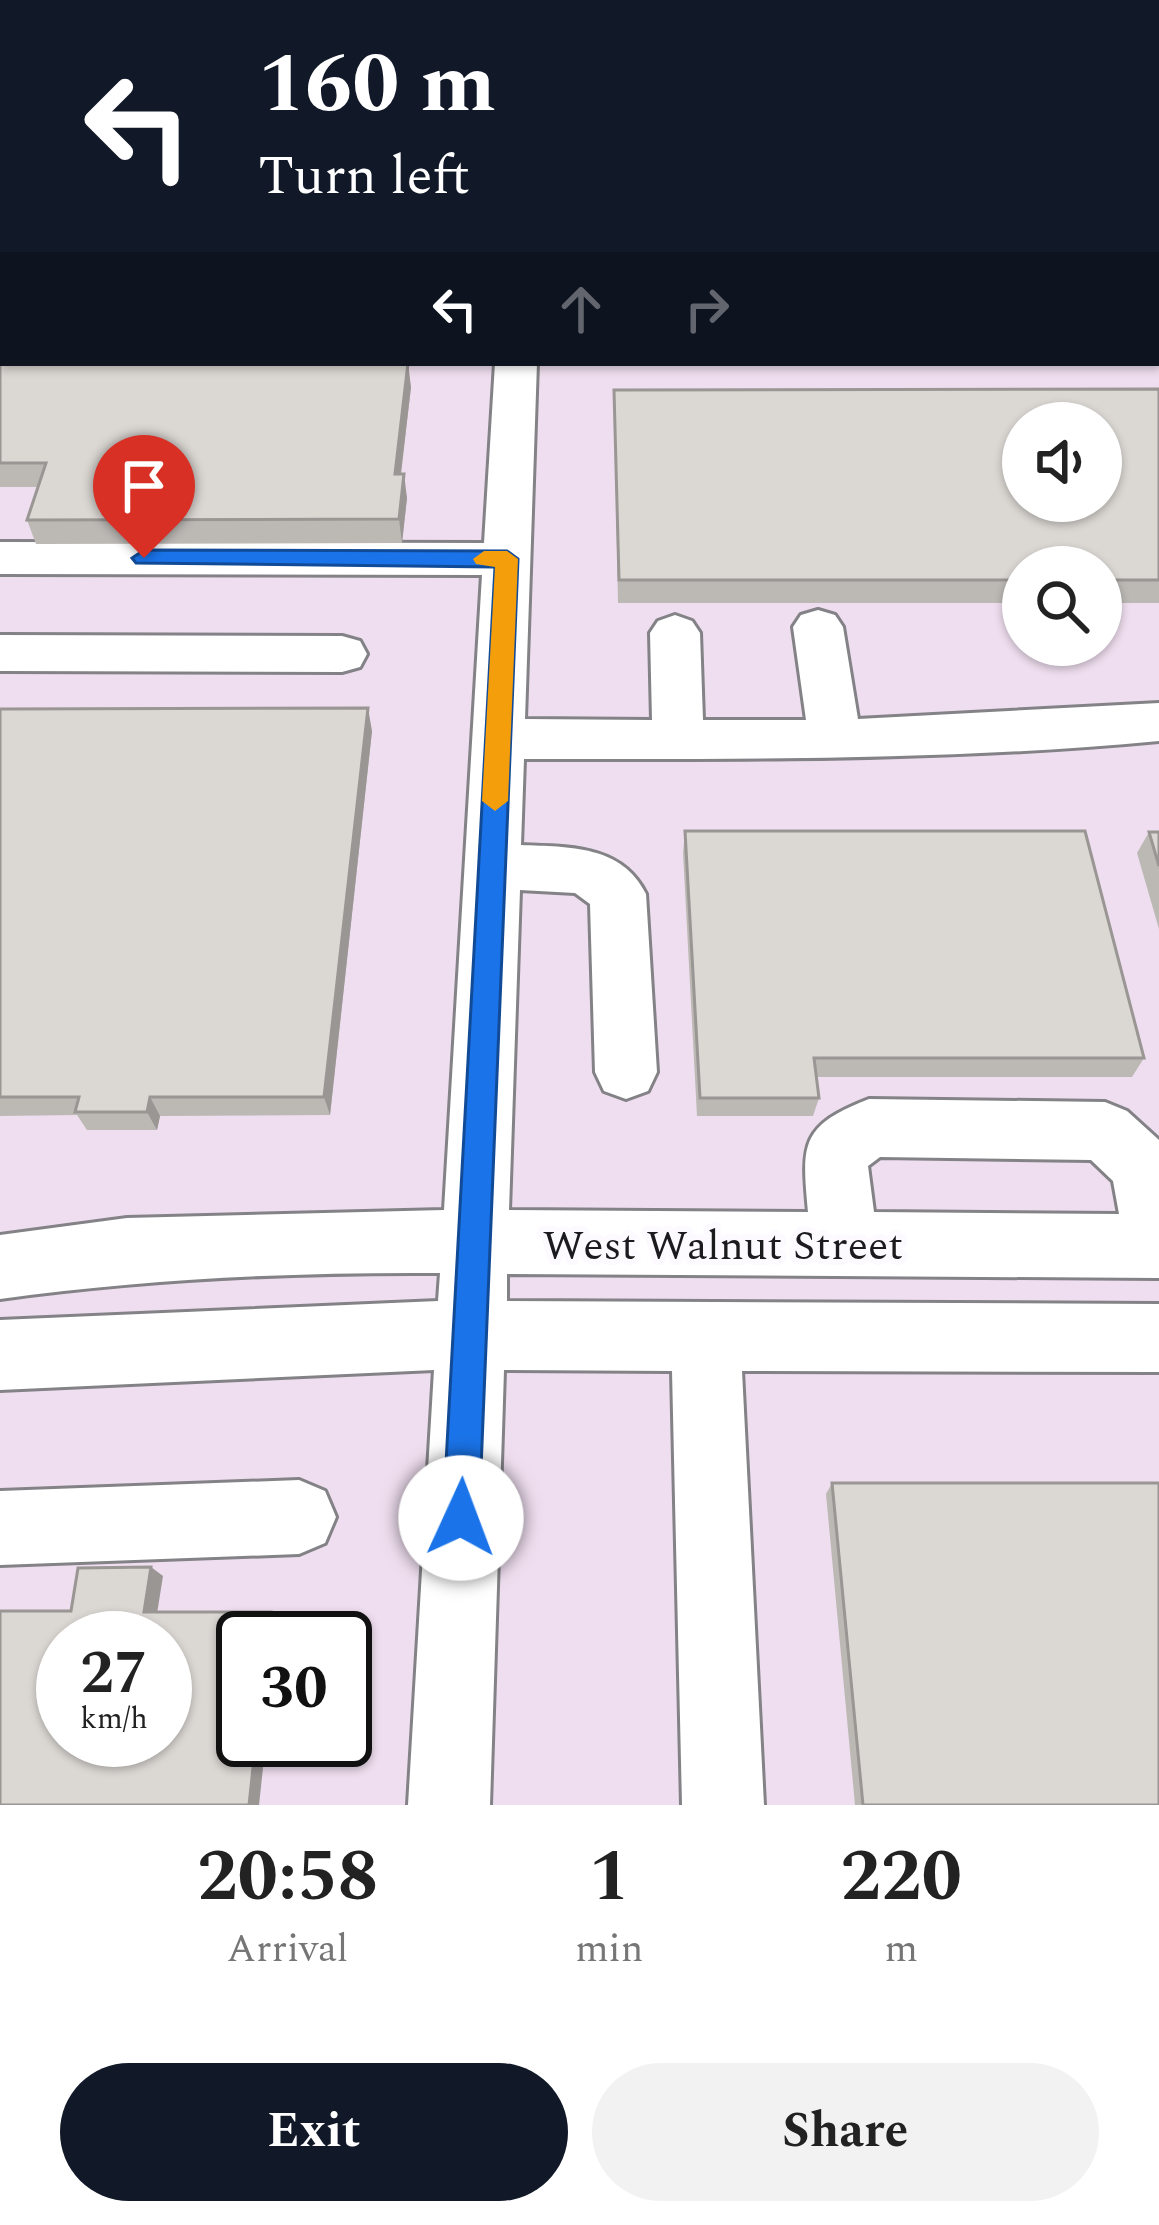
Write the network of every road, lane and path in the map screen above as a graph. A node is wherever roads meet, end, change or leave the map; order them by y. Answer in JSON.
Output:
{"nodes":[{"id":1,"x":516,"y":366,"type":"edge"},
{"id":2,"x":0,"y":558,"type":"edge"},
{"id":3,"x":507,"y":559,"type":"junction"},
{"id":4,"x":818,"y":627,"type":"dead end"},
{"id":5,"x":675,"y":633,"type":"dead end"},
{"id":6,"x":0,"y":653,"type":"edge"},
{"id":7,"x":342,"y":654,"type":"dead end"},
{"id":8,"x":1159,"y":722,"type":"edge"},
{"id":9,"x":835,"y":738,"type":"junction"},
{"id":10,"x":498,"y":739,"type":"junction"},
{"id":11,"x":678,"y":739,"type":"junction"},
{"id":12,"x":491,"y":866,"type":"junction"},
{"id":13,"x":626,"y":1072,"type":"dead end"},
{"id":14,"x":472,"y":1242,"type":"junction"},
{"id":15,"x":844,"y":1245,"type":"junction"},
{"id":16,"x":1158,"y":1246,"type":"edge"},
{"id":17,"x":0,"y":1267,"type":"edge"},
{"id":18,"x":470,"y":1336,"type":"junction"},
{"id":19,"x":1159,"y":1337,"type":"edge"},
{"id":20,"x":706,"y":1338,"type":"junction"},
{"id":21,"x":0,"y":1355,"type":"edge"},
{"id":22,"x":299,"y":1516,"type":"dead end"},
{"id":23,"x":0,"y":1528,"type":"edge"},
{"id":24,"x":449,"y":1805,"type":"edge"},
{"id":25,"x":723,"y":1805,"type":"edge"}],
"edges":[{"from":1,"to":3,"type":"street"},
{"from":2,"to":3,"type":"street"},
{"from":3,"to":10,"type":"street"},
{"from":4,"to":9,"type":"street"},
{"from":5,"to":11,"type":"street"},
{"from":6,"to":7,"type":"street"},
{"from":8,"to":9,"type":"street"},
{"from":9,"to":11,"type":"street"},
{"from":10,"to":11,"type":"street"},
{"from":10,"to":12,"type":"street"},
{"from":12,"to":13,"type":"street"},
{"from":12,"to":14,"type":"street"},
{"from":14,"to":15,"type":"street","name":"West Walnut Street"},
{"from":14,"to":17,"type":"street","name":"West Walnut Street"},
{"from":14,"to":18,"type":"street"},
{"from":15,"to":16,"type":"street","name":"West Walnut Street"},
{"from":15,"to":16,"type":"street"},
{"from":18,"to":20,"type":"street"},
{"from":18,"to":21,"type":"street"},
{"from":18,"to":24,"type":"street"},
{"from":19,"to":20,"type":"street"},
{"from":20,"to":25,"type":"street"},
{"from":22,"to":23,"type":"street"}]}
